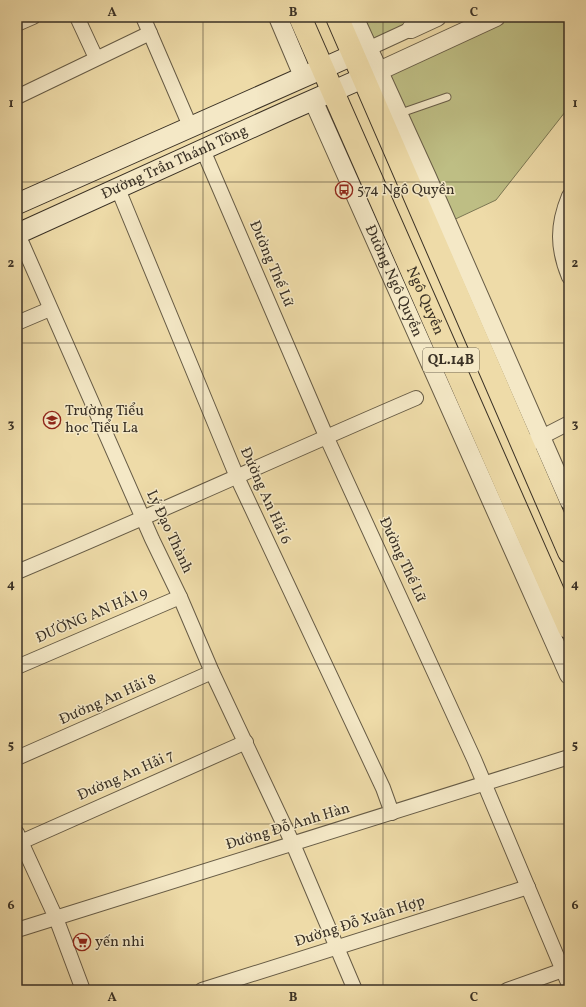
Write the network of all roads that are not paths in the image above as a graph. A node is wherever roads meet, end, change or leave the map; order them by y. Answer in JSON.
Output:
{"nodes":[{"id":1,"x":33,"y":17,"type":"edge"},
{"id":2,"x":77,"y":17,"type":"edge"},
{"id":3,"x":143,"y":17,"type":"edge"},
{"id":4,"x":278,"y":17,"type":"edge"},
{"id":5,"x":300,"y":17,"type":"edge"},
{"id":6,"x":337,"y":17,"type":"edge"},
{"id":7,"x":354,"y":17,"type":"edge"},
{"id":8,"x":437,"y":17,"type":"edge"},
{"id":9,"x":496,"y":17,"type":"edge"},
{"id":10,"x":17,"y":24,"type":"edge"},
{"id":11,"x":411,"y":29,"type":"joint"},
{"id":12,"x":150,"y":33,"type":"junction"},
{"id":13,"x":361,"y":52,"type":"junction"},
{"id":14,"x":96,"y":58,"type":"junction"},
{"id":15,"x":313,"y":72,"type":"junction"},
{"id":16,"x":371,"y":75,"type":"junction"},
{"id":17,"x":333,"y":91,"type":"junction"},
{"id":18,"x":17,"y":97,"type":"edge"},
{"id":19,"x":447,"y":97,"type":"dead end"},
{"id":20,"x":312,"y":100,"type":"junction"},
{"id":21,"x":398,"y":114,"type":"junction"},
{"id":22,"x":190,"y":126,"type":"junction"},
{"id":23,"x":203,"y":150,"type":"junction"},
{"id":24,"x":118,"y":189,"type":"junction"},
{"id":25,"x":569,"y":196,"type":"edge"},
{"id":26,"x":17,"y":204,"type":"edge"},
{"id":27,"x":17,"y":234,"type":"edge"},
{"id":28,"x":569,"y":276,"type":"edge"},
{"id":29,"x":50,"y":309,"type":"junction"},
{"id":30,"x":17,"y":323,"type":"edge"},
{"id":31,"x":416,"y":398,"type":"dead end"},
{"id":32,"x":569,"y":424,"type":"edge"},
{"id":33,"x":326,"y":436,"type":"junction"},
{"id":34,"x":532,"y":442,"type":"junction"},
{"id":35,"x":237,"y":477,"type":"junction"},
{"id":36,"x":569,"y":501,"type":"edge"},
{"id":37,"x":143,"y":518,"type":"junction"},
{"id":38,"x":569,"y":552,"type":"edge"},
{"id":39,"x":17,"y":572,"type":"edge"},
{"id":40,"x":180,"y":597,"type":"junction"},
{"id":41,"x":569,"y":628,"type":"edge"},
{"id":42,"x":17,"y":667,"type":"edge"},
{"id":43,"x":212,"y":672,"type":"junction"},
{"id":44,"x":569,"y":675,"type":"edge"},
{"id":45,"x":246,"y":742,"type":"junction"},
{"id":46,"x":569,"y":757,"type":"edge"},
{"id":47,"x":17,"y":758,"type":"edge"},
{"id":48,"x":484,"y":783,"type":"junction"},
{"id":49,"x":392,"y":813,"type":"junction"},
{"id":50,"x":19,"y":838,"type":"edge"},
{"id":51,"x":293,"y":844,"type":"junction"},
{"id":52,"x":528,"y":887,"type":"junction"},
{"id":53,"x":56,"y":918,"type":"junction"},
{"id":54,"x":17,"y":930,"type":"edge"},
{"id":55,"x":337,"y":947,"type":"junction"},
{"id":56,"x":563,"y":970,"type":"junction"},
{"id":57,"x":569,"y":985,"type":"edge"},
{"id":58,"x":83,"y":990,"type":"edge"},
{"id":59,"x":202,"y":990,"type":"edge"},
{"id":60,"x":355,"y":990,"type":"edge"},
{"id":61,"x":507,"y":990,"type":"edge"}],
"edges":[{"from":1,"to":10,"type":"street"},
{"from":2,"to":14,"type":"street"},
{"from":3,"to":12,"type":"street"},
{"from":4,"to":15,"type":"street","name":"Đường Ngô Quyền"},
{"from":5,"to":15,"type":"highway","name":"Ngô Quyền","number":"QL.14B"},
{"from":6,"to":13,"type":"highway","name":"Ngô Quyền","number":"QL.14B"},
{"from":7,"to":13,"type":"street"},
{"from":8,"to":11,"type":"street"},
{"from":9,"to":16,"type":"street"},
{"from":11,"to":13,"type":"street"},
{"from":12,"to":14,"type":"street"},
{"from":12,"to":22,"type":"street"},
{"from":13,"to":15,"type":"main road","name":"Đường Trần Thánh Tông"},
{"from":13,"to":16,"type":"highway","name":"Ngô Quyền","number":"QL.14B"},
{"from":14,"to":18,"type":"street"},
{"from":15,"to":17,"type":"highway","name":"Ngô Quyền","number":"QL.14B"},
{"from":15,"to":20,"type":"street","name":"Đường Ngô Quyền"},
{"from":15,"to":22,"type":"main road","name":"Đường Trần Thánh Tông"},
{"from":16,"to":17,"type":"main road","name":"Đường Trần Thánh Tông"},
{"from":16,"to":21,"type":"street"},
{"from":16,"to":34,"type":"highway","name":"Ngô Quyền","number":"QL.14B"},
{"from":17,"to":20,"type":"main road","name":"Đường Trần Thánh Tông"},
{"from":17,"to":41,"type":"highway","name":"Ngô Quyền","number":"QL.14B"},
{"from":19,"to":21,"type":"lane"},
{"from":20,"to":23,"type":"main road","name":"Đường Trần Thánh Tông"},
{"from":20,"to":44,"type":"street","name":"Đường Ngô Quyền"},
{"from":21,"to":34,"type":"street"},
{"from":22,"to":26,"type":"main road","name":"Đường Trần Thánh Tông"},
{"from":23,"to":24,"type":"main road","name":"Đường Trần Thánh Tông"},
{"from":23,"to":33,"type":"street","name":"Đường Thế Lữ"},
{"from":24,"to":27,"type":"main road","name":"Đường Trần Thánh Tông"},
{"from":24,"to":35,"type":"street","name":"Đường An Hải 6"},
{"from":25,"to":28,"type":"street"},
{"from":27,"to":29,"type":"street","name":"Lý Đạo Thành"},
{"from":29,"to":30,"type":"street"},
{"from":29,"to":37,"type":"street","name":"Lý Đạo Thành"},
{"from":31,"to":33,"type":"street"},
{"from":32,"to":34,"type":"street"},
{"from":33,"to":35,"type":"street"},
{"from":33,"to":48,"type":"street","name":"Đường Thế Lữ"},
{"from":34,"to":36,"type":"street"},
{"from":34,"to":38,"type":"highway","name":"Ngô Quyền","number":"QL.14B"},
{"from":35,"to":37,"type":"street"},
{"from":35,"to":49,"type":"street","name":"Đường An Hải 6"},
{"from":37,"to":39,"type":"street"},
{"from":37,"to":40,"type":"street","name":"Lý Đạo Thành"},
{"from":40,"to":42,"type":"street","name":"ĐƯỜNG AN HẢl 9"},
{"from":40,"to":43,"type":"street","name":"Lý Đạo Thành"},
{"from":43,"to":45,"type":"street","name":"Lý Đạo Thành"},
{"from":43,"to":47,"type":"street","name":"Đường An Hải 8"},
{"from":45,"to":50,"type":"street","name":"Đường An Hải 7"},
{"from":45,"to":51,"type":"street","name":"Lý Đạo Thành"},
{"from":46,"to":48,"type":"street","name":"Đường Đỗ Anh Hàn"},
{"from":48,"to":49,"type":"street","name":"Đường Đỗ Anh Hàn"},
{"from":48,"to":52,"type":"street","name":"Đường Thế Lữ"},
{"from":49,"to":51,"type":"street","name":"Đường Đỗ Anh Hàn"},
{"from":50,"to":53,"type":"street"},
{"from":51,"to":53,"type":"street","name":"Đường Đỗ Anh Hàn"},
{"from":51,"to":55,"type":"street","name":"Lý Đạo Thành"},
{"from":52,"to":55,"type":"street","name":"Đường Đỗ Xuân Hợp"},
{"from":52,"to":56,"type":"street","name":"Đường Thế Lữ"},
{"from":53,"to":54,"type":"street","name":"Đường Đỗ Anh Hàn"},
{"from":53,"to":58,"type":"street"},
{"from":55,"to":59,"type":"street","name":"Đường Đỗ Xuân Hợp"},
{"from":55,"to":60,"type":"street","name":"Lý Đạo Thành"},
{"from":56,"to":57,"type":"street","name":"Đường Thế Lữ"},
{"from":56,"to":61,"type":"street"}]}
